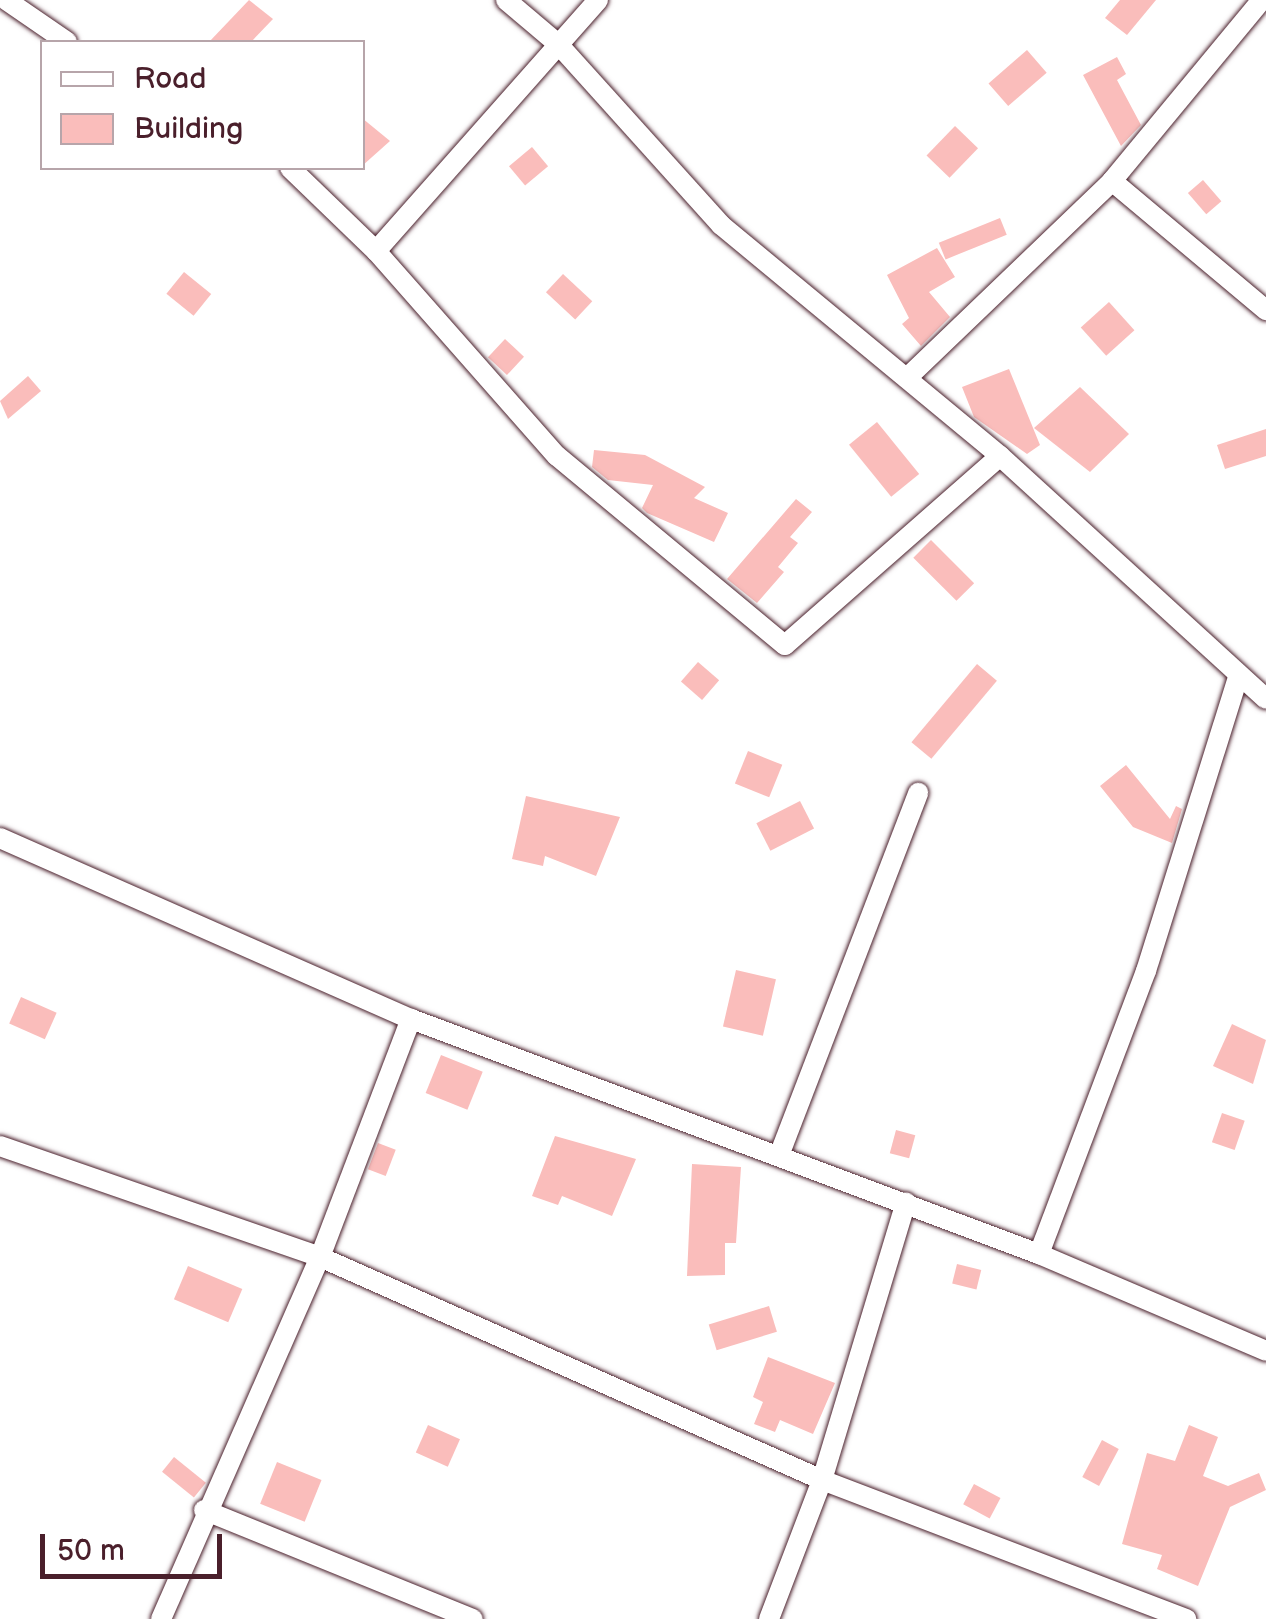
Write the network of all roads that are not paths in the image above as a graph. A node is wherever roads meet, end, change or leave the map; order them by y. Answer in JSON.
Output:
{"nodes":[{"id":1,"x":6,"y":0,"type":"edge"},
{"id":2,"x":506,"y":0,"type":"edge"},
{"id":3,"x":598,"y":0,"type":"edge"},
{"id":4,"x":1262,"y":0,"type":"edge"},
{"id":5,"x":64,"y":40,"type":"edge"},
{"id":6,"x":558,"y":45,"type":"junction"},
{"id":7,"x":292,"y":170,"type":"edge"},
{"id":8,"x":1112,"y":182,"type":"junction"},
{"id":9,"x":376,"y":252,"type":"junction"},
{"id":10,"x":1266,"y":310,"type":"edge"},
{"id":11,"x":908,"y":376,"type":"junction"},
{"id":12,"x":1000,"y":456,"type":"junction"},
{"id":13,"x":1238,"y":677,"type":"junction"},
{"id":14,"x":1266,"y":699,"type":"edge"},
{"id":15,"x":918,"y":793,"type":"dead end"},
{"id":16,"x":0,"y":838,"type":"edge"},
{"id":17,"x":410,"y":1019,"type":"junction"},
{"id":18,"x":0,"y":1146,"type":"edge"},
{"id":19,"x":780,"y":1153,"type":"junction"},
{"id":20,"x":906,"y":1202,"type":"junction"},
{"id":21,"x":1039,"y":1254,"type":"junction"},
{"id":22,"x":320,"y":1257,"type":"junction"},
{"id":23,"x":1266,"y":1351,"type":"edge"},
{"id":24,"x":822,"y":1480,"type":"junction"},
{"id":25,"x":204,"y":1510,"type":"junction"},
{"id":26,"x":161,"y":1619,"type":"edge"},
{"id":27,"x":473,"y":1619,"type":"edge"},
{"id":28,"x":769,"y":1619,"type":"edge"},
{"id":29,"x":1186,"y":1619,"type":"edge"}],
"edges":[{"from":1,"to":5,"type":"street"},
{"from":2,"to":6,"type":"street"},
{"from":3,"to":6,"type":"street"},
{"from":4,"to":8,"type":"street"},
{"from":6,"to":9,"type":"street"},
{"from":6,"to":11,"type":"street"},
{"from":7,"to":9,"type":"street"},
{"from":8,"to":10,"type":"street"},
{"from":8,"to":11,"type":"street"},
{"from":9,"to":12,"type":"street"},
{"from":11,"to":12,"type":"street"},
{"from":12,"to":13,"type":"street"},
{"from":13,"to":14,"type":"street"},
{"from":13,"to":21,"type":"street"},
{"from":15,"to":19,"type":"street"},
{"from":16,"to":17,"type":"street"},
{"from":17,"to":19,"type":"street"},
{"from":17,"to":22,"type":"street"},
{"from":18,"to":22,"type":"street"},
{"from":19,"to":20,"type":"street"},
{"from":20,"to":21,"type":"street"},
{"from":20,"to":24,"type":"street"},
{"from":21,"to":23,"type":"street"},
{"from":22,"to":24,"type":"street"},
{"from":22,"to":25,"type":"street"},
{"from":24,"to":28,"type":"street"},
{"from":24,"to":29,"type":"street"},
{"from":25,"to":26,"type":"street"},
{"from":25,"to":27,"type":"street"}]}
